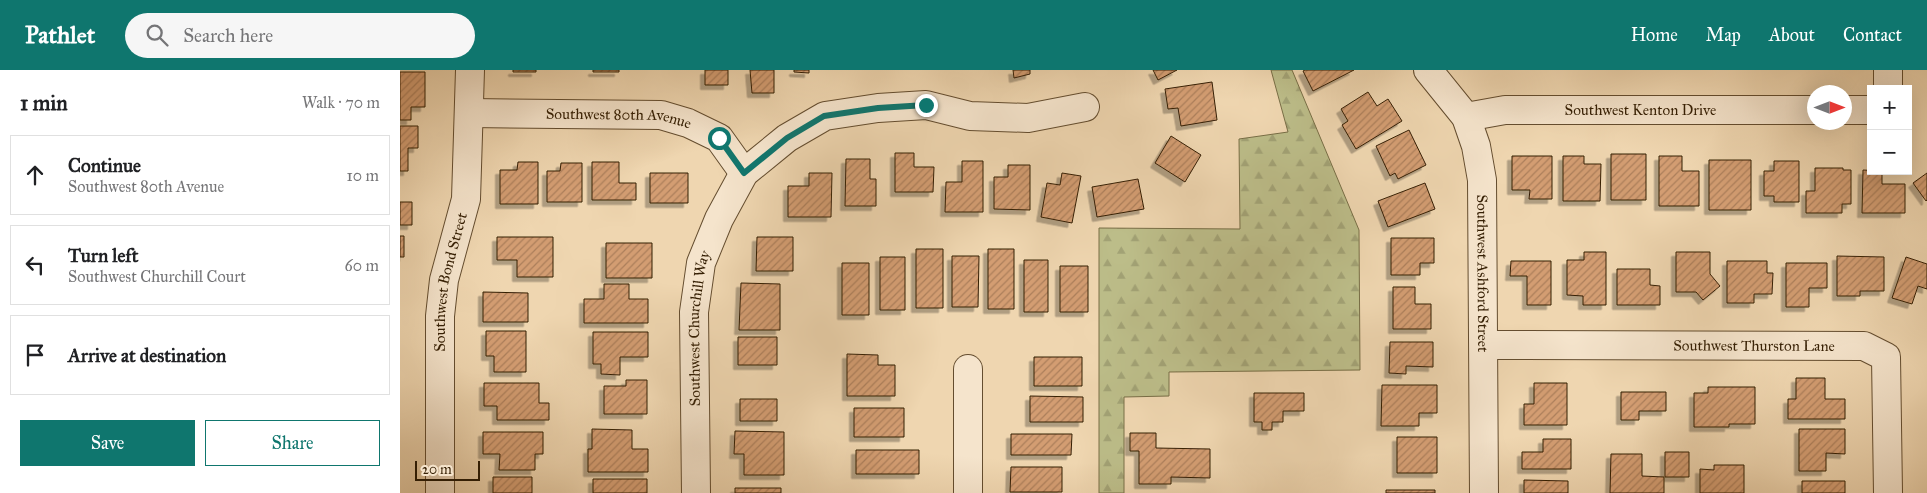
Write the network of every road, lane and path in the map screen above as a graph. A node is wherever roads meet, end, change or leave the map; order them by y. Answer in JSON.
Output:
{"nodes":[{"id":1,"x":470,"y":70,"type":"edge"},
{"id":2,"x":1428,"y":70,"type":"edge"},
{"id":3,"x":1888,"y":70,"type":"edge"},
{"id":4,"x":1888,"y":85,"type":"edge"},
{"id":5,"x":1085,"y":107,"type":"dead end"},
{"id":6,"x":1807,"y":110,"type":"edge"},
{"id":7,"x":1852,"y":110,"type":"edge"},
{"id":8,"x":1867,"y":110,"type":"edge"},
{"id":9,"x":470,"y":113,"type":"junction"},
{"id":10,"x":1466,"y":117,"type":"junction"},
{"id":11,"x":744,"y":173,"type":"junction"},
{"id":12,"x":1484,"y":345,"type":"junction"},
{"id":13,"x":968,"y":369,"type":"dead end"},
{"id":14,"x":440,"y":493,"type":"edge"},
{"id":15,"x":696,"y":493,"type":"edge"},
{"id":16,"x":968,"y":493,"type":"edge"},
{"id":17,"x":1484,"y":493,"type":"edge"},
{"id":18,"x":1888,"y":493,"type":"edge"}],
"edges":[{"from":1,"to":9,"type":"street","name":"Southwest Bond Street"},
{"from":2,"to":10,"type":"street","name":"Southwest Ashford Street"},
{"from":3,"to":4,"type":"street"},
{"from":5,"to":11,"type":"street"},
{"from":6,"to":10,"type":"street","name":"Southwest Kenton Drive"},
{"from":7,"to":8,"type":"street"},
{"from":9,"to":11,"type":"street","name":"Southwest 80th Avenue"},
{"from":9,"to":14,"type":"street","name":"Southwest Bond Street"},
{"from":10,"to":12,"type":"street","name":"Southwest Ashford Street"},
{"from":11,"to":15,"type":"street","name":"Southwest Churchill Way"},
{"from":12,"to":17,"type":"street","name":"Southwest Ashford Street"},
{"from":12,"to":18,"type":"street","name":"Southwest Thurston Lane"},
{"from":13,"to":16,"type":"street"}]}
